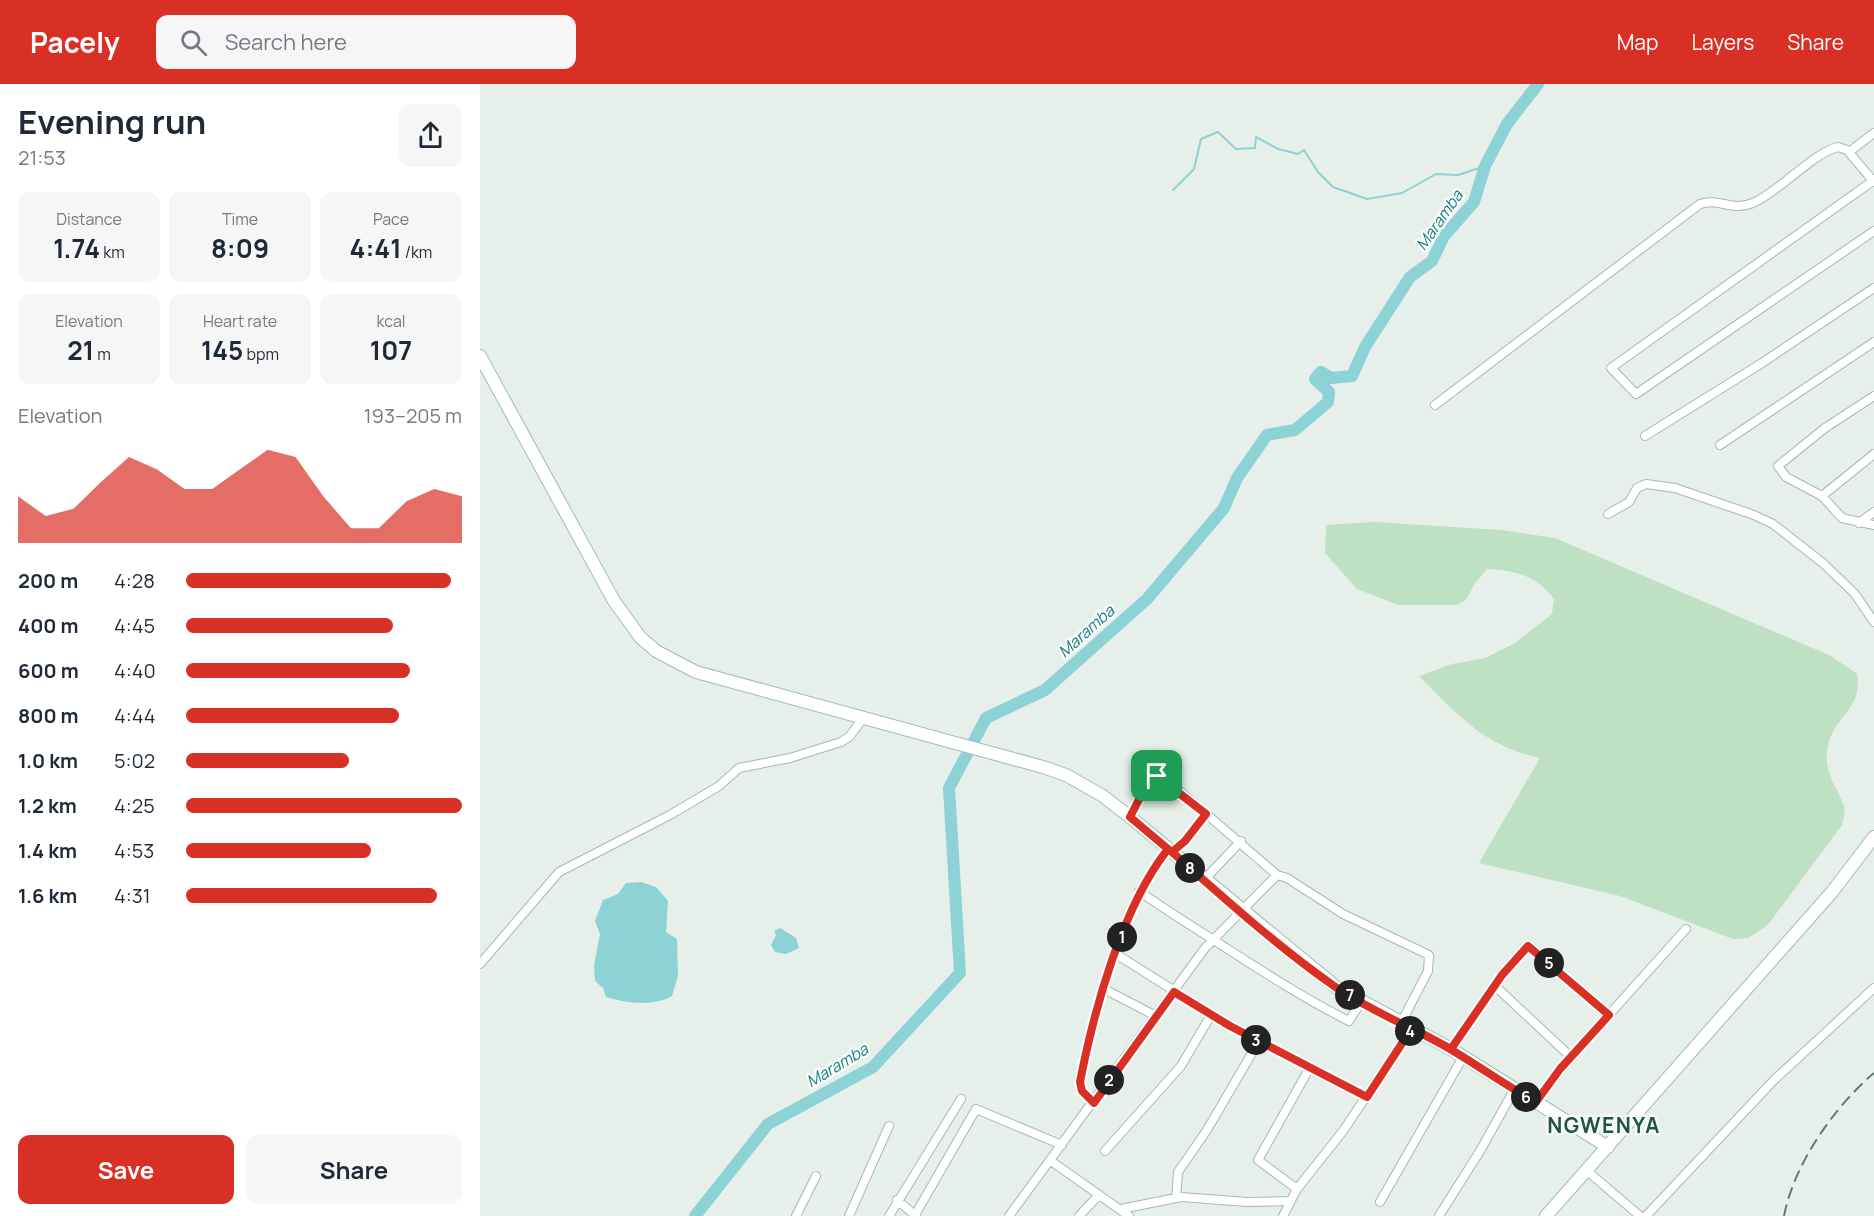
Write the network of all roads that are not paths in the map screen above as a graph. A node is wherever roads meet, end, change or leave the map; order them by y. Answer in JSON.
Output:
{"nodes":[{"id":1,"x":1874,"y":133,"type":"edge"},
{"id":2,"x":1849,"y":152,"type":"junction"},
{"id":3,"x":1874,"y":181,"type":"edge"},
{"id":4,"x":1874,"y":231,"type":"edge"},
{"id":5,"x":1874,"y":288,"type":"edge"},
{"id":6,"x":1874,"y":342,"type":"edge"},
{"id":7,"x":480,"y":356,"type":"edge"},
{"id":8,"x":1874,"y":396,"type":"edge"},
{"id":9,"x":1435,"y":405,"type":"dead end"},
{"id":10,"x":1646,"y":436,"type":"dead end"},
{"id":11,"x":1720,"y":445,"type":"dead end"},
{"id":12,"x":1874,"y":454,"type":"edge"},
{"id":13,"x":1822,"y":496,"type":"junction"},
{"id":14,"x":1874,"y":512,"type":"edge"},
{"id":15,"x":1608,"y":514,"type":"dead end"},
{"id":16,"x":1859,"y":523,"type":"junction"},
{"id":17,"x":1874,"y":525,"type":"edge"},
{"id":18,"x":1874,"y":622,"type":"edge"},
{"id":19,"x":864,"y":717,"type":"junction"},
{"id":20,"x":1206,"y":814,"type":"junction"},
{"id":21,"x":1130,"y":817,"type":"junction"},
{"id":22,"x":1874,"y":837,"type":"edge"},
{"id":23,"x":1240,"y":841,"type":"junction"},
{"id":24,"x":1170,"y":850,"type":"junction"},
{"id":25,"x":1277,"y":875,"type":"junction"},
{"id":26,"x":1204,"y":880,"type":"junction"},
{"id":27,"x":1139,"y":891,"type":"junction"},
{"id":28,"x":1241,"y":910,"type":"junction"},
{"id":29,"x":1686,"y":929,"type":"dead end"},
{"id":30,"x":1213,"y":940,"type":"junction"},
{"id":31,"x":1116,"y":954,"type":"junction"},
{"id":32,"x":480,"y":964,"type":"edge"},
{"id":33,"x":1495,"y":986,"type":"junction"},
{"id":34,"x":1874,"y":988,"type":"edge"},
{"id":35,"x":1104,"y":989,"type":"junction"},
{"id":36,"x":1174,"y":992,"type":"junction"},
{"id":37,"x":1361,"y":1002,"type":"junction"},
{"id":38,"x":1211,"y":1015,"type":"junction"},
{"id":39,"x":1609,"y":1015,"type":"junction"},
{"id":40,"x":1156,"y":1016,"type":"junction"},
{"id":41,"x":1406,"y":1025,"type":"junction"},
{"id":42,"x":1259,"y":1041,"type":"junction"},
{"id":43,"x":1451,"y":1049,"type":"junction"},
{"id":44,"x":1463,"y":1057,"type":"junction"},
{"id":45,"x":1570,"y":1057,"type":"junction"},
{"id":46,"x":1309,"y":1069,"type":"junction"},
{"id":47,"x":1514,"y":1090,"type":"junction"},
{"id":48,"x":1367,"y":1097,"type":"junction"},
{"id":49,"x":962,"y":1099,"type":"dead end"},
{"id":50,"x":1536,"y":1102,"type":"junction"},
{"id":51,"x":1094,"y":1103,"type":"junction"},
{"id":52,"x":889,"y":1126,"type":"dead end"},
{"id":53,"x":1062,"y":1145,"type":"junction"},
{"id":54,"x":1608,"y":1147,"type":"junction"},
{"id":55,"x":1105,"y":1151,"type":"dead end"},
{"id":56,"x":1051,"y":1161,"type":"junction"},
{"id":57,"x":1586,"y":1170,"type":"junction"},
{"id":58,"x":816,"y":1176,"type":"dead end"},
{"id":59,"x":1298,"y":1189,"type":"junction"},
{"id":60,"x":1099,"y":1195,"type":"junction"},
{"id":61,"x":1176,"y":1198,"type":"junction"},
{"id":62,"x":897,"y":1200,"type":"junction"},
{"id":63,"x":1289,"y":1201,"type":"junction"},
{"id":64,"x":1380,"y":1202,"type":"dead end"},
{"id":65,"x":1120,"y":1209,"type":"junction"},
{"id":66,"x":916,"y":1215,"type":"edge"},
{"id":67,"x":796,"y":1216,"type":"edge"},
{"id":68,"x":849,"y":1216,"type":"edge"},
{"id":69,"x":889,"y":1216,"type":"edge"},
{"id":70,"x":1009,"y":1216,"type":"edge"},
{"id":71,"x":1079,"y":1216,"type":"edge"},
{"id":72,"x":1129,"y":1216,"type":"edge"},
{"id":73,"x":1283,"y":1216,"type":"edge"},
{"id":74,"x":1438,"y":1216,"type":"edge"},
{"id":75,"x":1546,"y":1216,"type":"edge"},
{"id":76,"x":1640,"y":1216,"type":"edge"},
{"id":77,"x":1646,"y":1216,"type":"edge"}],
"edges":[{"from":1,"to":2,"type":"street"},
{"from":2,"to":3,"type":"street"},
{"from":2,"to":9,"type":"street"},
{"from":3,"to":4,"type":"street"},
{"from":5,"to":10,"type":"street"},
{"from":6,"to":11,"type":"street"},
{"from":7,"to":19,"type":"street"},
{"from":8,"to":13,"type":"street"},
{"from":12,"to":13,"type":"street"},
{"from":13,"to":16,"type":"street"},
{"from":14,"to":16,"type":"street"},
{"from":15,"to":18,"type":"street"},
{"from":16,"to":17,"type":"street"},
{"from":19,"to":21,"type":"street"},
{"from":19,"to":32,"type":"street"},
{"from":20,"to":21,"type":"street"},
{"from":20,"to":23,"type":"street"},
{"from":20,"to":24,"type":"street"},
{"from":21,"to":24,"type":"street"},
{"from":22,"to":54,"type":"street"},
{"from":23,"to":25,"type":"street"},
{"from":23,"to":26,"type":"street"},
{"from":24,"to":26,"type":"street"},
{"from":24,"to":27,"type":"street"},
{"from":25,"to":28,"type":"street"},
{"from":25,"to":41,"type":"street"},
{"from":26,"to":28,"type":"street"},
{"from":27,"to":30,"type":"street"},
{"from":27,"to":31,"type":"street"},
{"from":28,"to":30,"type":"street"},
{"from":28,"to":37,"type":"street"},
{"from":29,"to":39,"type":"street"},
{"from":30,"to":36,"type":"street"},
{"from":30,"to":37,"type":"street"},
{"from":31,"to":35,"type":"street"},
{"from":31,"to":36,"type":"street"},
{"from":33,"to":39,"type":"street"},
{"from":33,"to":43,"type":"street"},
{"from":33,"to":45,"type":"street"},
{"from":34,"to":77,"type":"street"},
{"from":35,"to":40,"type":"street"},
{"from":35,"to":51,"type":"street"},
{"from":36,"to":38,"type":"street"},
{"from":36,"to":40,"type":"street"},
{"from":37,"to":41,"type":"street"},
{"from":38,"to":42,"type":"street"},
{"from":38,"to":55,"type":"street"},
{"from":39,"to":45,"type":"street"},
{"from":40,"to":51,"type":"street"},
{"from":41,"to":43,"type":"street"},
{"from":41,"to":48,"type":"street"},
{"from":42,"to":46,"type":"street"},
{"from":42,"to":61,"type":"street"},
{"from":43,"to":44,"type":"street"},
{"from":44,"to":47,"type":"street"},
{"from":44,"to":64,"type":"street"},
{"from":45,"to":50,"type":"street"},
{"from":46,"to":48,"type":"street"},
{"from":46,"to":59,"type":"street"},
{"from":47,"to":50,"type":"street"},
{"from":47,"to":74,"type":"street"},
{"from":48,"to":59,"type":"street"},
{"from":49,"to":62,"type":"street"},
{"from":50,"to":54,"type":"street"},
{"from":51,"to":53,"type":"street"},
{"from":52,"to":68,"type":"street"},
{"from":53,"to":56,"type":"street"},
{"from":53,"to":66,"type":"street"},
{"from":54,"to":57,"type":"street"},
{"from":56,"to":60,"type":"street"},
{"from":56,"to":70,"type":"street"},
{"from":57,"to":75,"type":"street"},
{"from":57,"to":76,"type":"street"},
{"from":58,"to":67,"type":"street"},
{"from":59,"to":63,"type":"street"},
{"from":60,"to":65,"type":"street"},
{"from":60,"to":71,"type":"street"},
{"from":61,"to":63,"type":"street"},
{"from":61,"to":65,"type":"street"},
{"from":62,"to":66,"type":"street"},
{"from":62,"to":69,"type":"street"},
{"from":63,"to":73,"type":"street"},
{"from":65,"to":72,"type":"street"}]}
